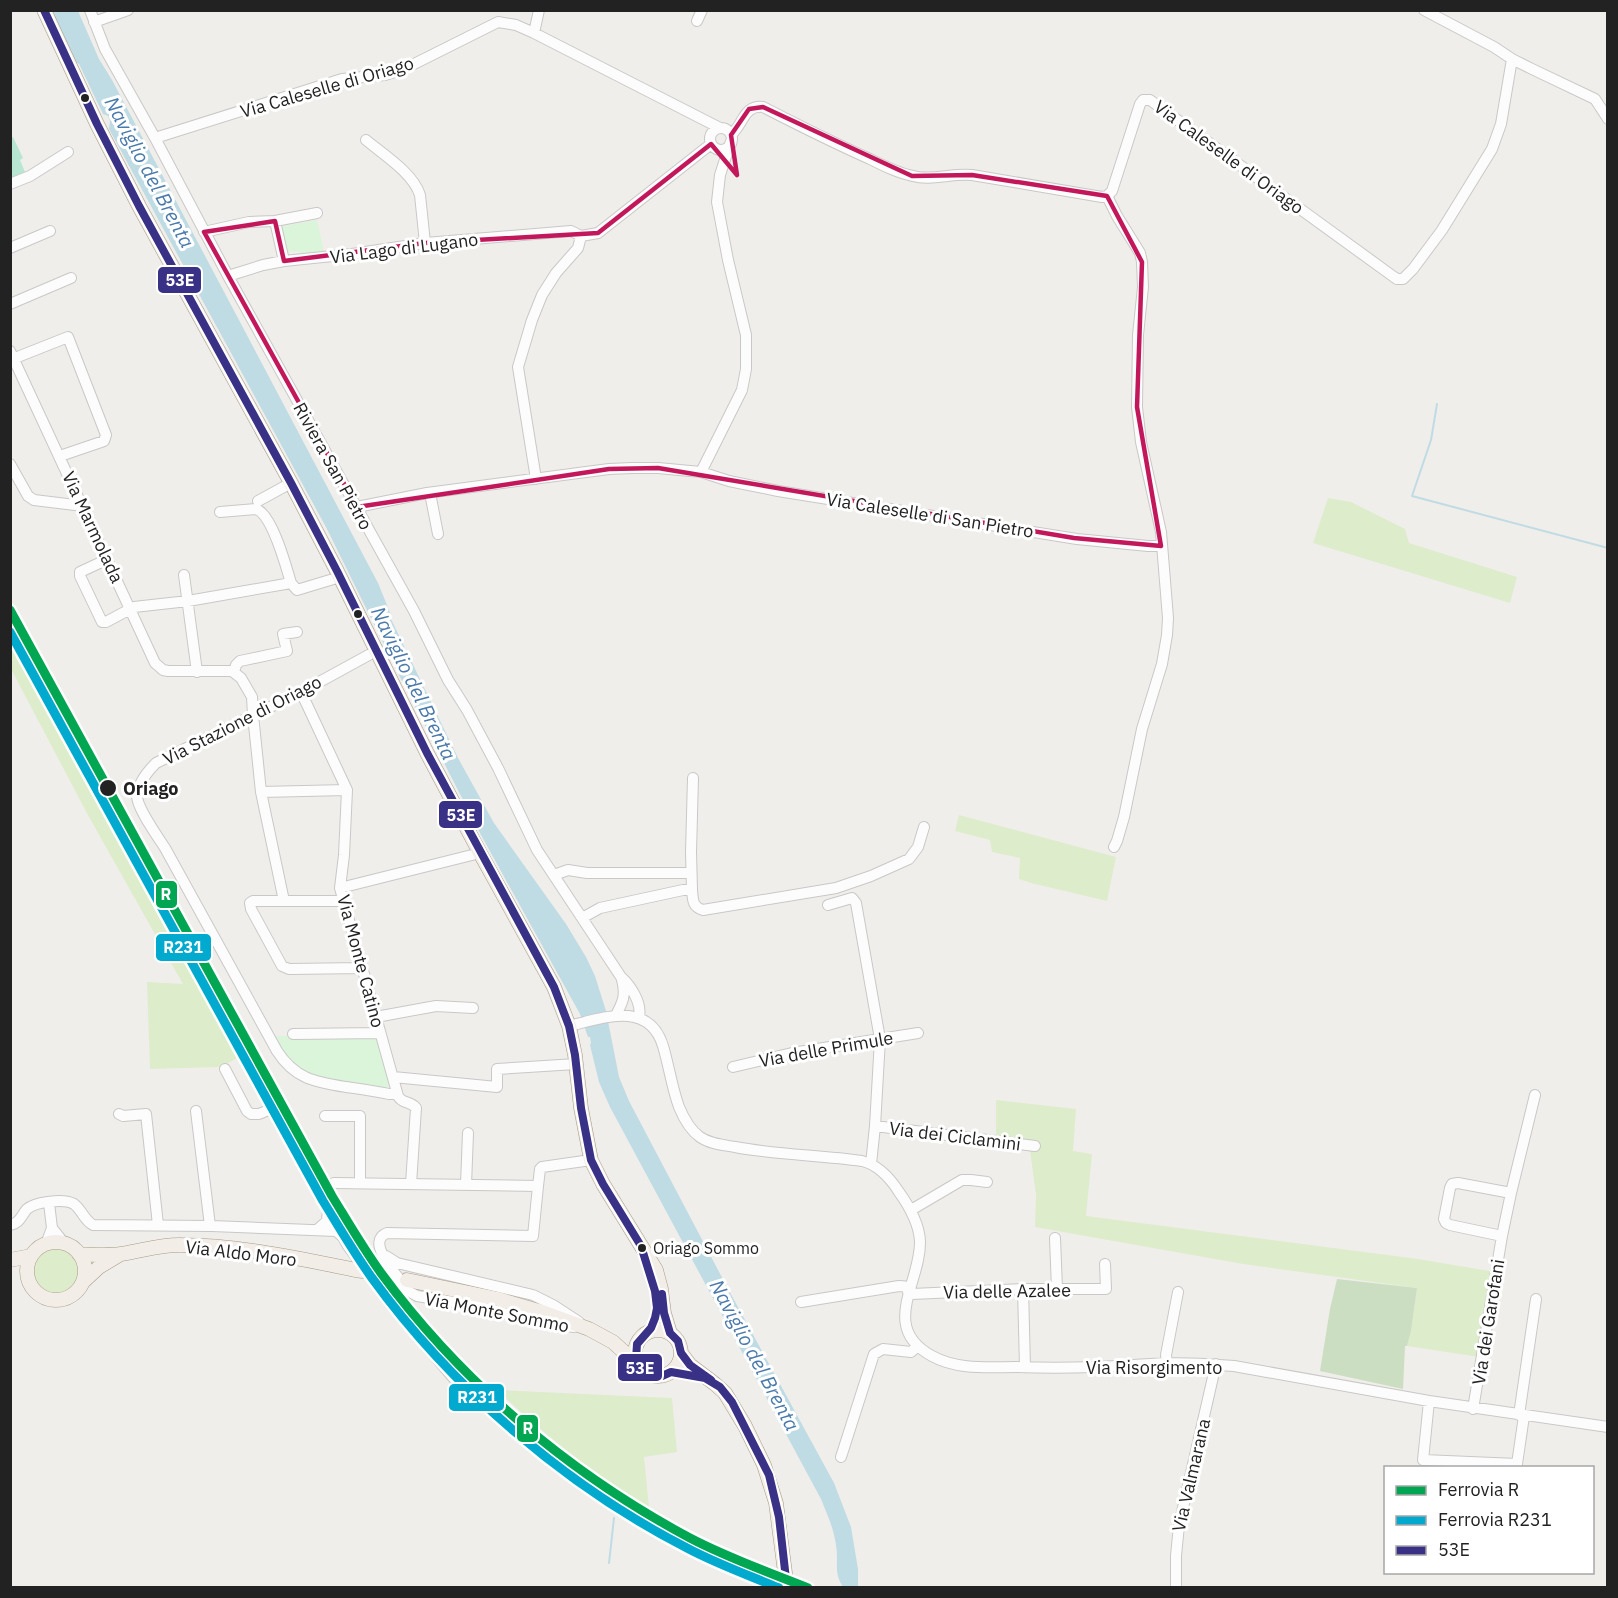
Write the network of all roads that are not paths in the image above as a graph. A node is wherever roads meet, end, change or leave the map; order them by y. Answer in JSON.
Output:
{"nodes":[{"id":1,"x":44,"y":10,"type":"edge"},
{"id":2,"x":90,"y":10,"type":"edge"},
{"id":3,"x":128,"y":10,"type":"edge"},
{"id":4,"x":539,"y":10,"type":"edge"},
{"id":5,"x":1424,"y":10,"type":"edge"},
{"id":6,"x":94,"y":22,"type":"junction"},
{"id":7,"x":534,"y":33,"type":"junction"},
{"id":8,"x":1512,"y":59,"type":"junction"},
{"id":9,"x":1608,"y":119,"type":"edge"},
{"id":10,"x":720,"y":128,"type":"junction"},
{"id":11,"x":155,"y":138,"type":"junction"},
{"id":12,"x":731,"y":138,"type":"junction"},
{"id":13,"x":366,"y":140,"type":"dead end"},
{"id":14,"x":711,"y":144,"type":"junction"},
{"id":15,"x":68,"y":152,"type":"dead end"},
{"id":16,"x":10,"y":184,"type":"edge"},
{"id":17,"x":1107,"y":196,"type":"junction"},
{"id":18,"x":317,"y":213,"type":"dead end"},
{"id":19,"x":275,"y":221,"type":"junction"},
{"id":20,"x":50,"y":231,"type":"dead end"},
{"id":21,"x":204,"y":232,"type":"junction"},
{"id":22,"x":581,"y":236,"type":"junction"},
{"id":23,"x":425,"y":243,"type":"junction"},
{"id":24,"x":10,"y":248,"type":"edge"},
{"id":25,"x":284,"y":261,"type":"junction"},
{"id":26,"x":228,"y":276,"type":"junction"},
{"id":27,"x":71,"y":278,"type":"dead end"},
{"id":28,"x":10,"y":304,"type":"edge"},
{"id":29,"x":12,"y":357,"type":"edge"},
{"id":30,"x":60,"y":456,"type":"junction"},
{"id":31,"x":10,"y":464,"type":"edge"},
{"id":32,"x":701,"y":471,"type":"junction"},
{"id":33,"x":536,"y":479,"type":"junction"},
{"id":34,"x":291,"y":483,"type":"junction"},
{"id":35,"x":430,"y":493,"type":"junction"},
{"id":36,"x":258,"y":501,"type":"dead end"},
{"id":37,"x":83,"y":506,"type":"junction"},
{"id":38,"x":357,"y":507,"type":"junction"},
{"id":39,"x":220,"y":512,"type":"dead end"},
{"id":40,"x":438,"y":534,"type":"dead end"},
{"id":41,"x":1161,"y":546,"type":"junction"},
{"id":42,"x":108,"y":559,"type":"junction"},
{"id":43,"x":184,"y":575,"type":"dead end"},
{"id":44,"x":340,"y":577,"type":"junction"},
{"id":45,"x":291,"y":583,"type":"junction"},
{"id":46,"x":188,"y":601,"type":"junction"},
{"id":47,"x":130,"y":609,"type":"junction"},
{"id":48,"x":297,"y":632,"type":"dead end"},
{"id":49,"x":376,"y":651,"type":"junction"},
{"id":50,"x":197,"y":672,"type":"junction"},
{"id":51,"x":234,"y":672,"type":"junction"},
{"id":52,"x":301,"y":692,"type":"junction"},
{"id":53,"x":253,"y":715,"type":"junction"},
{"id":54,"x":693,"y":778,"type":"dead end"},
{"id":55,"x":347,"y":790,"type":"junction"},
{"id":56,"x":261,"y":792,"type":"junction"},
{"id":57,"x":924,"y":827,"type":"dead end"},
{"id":58,"x":1114,"y":848,"type":"dead end"},
{"id":59,"x":480,"y":853,"type":"junction"},
{"id":60,"x":691,"y":873,"type":"junction"},
{"id":61,"x":554,"y":875,"type":"junction"},
{"id":62,"x":340,"y":888,"type":"junction"},
{"id":63,"x":692,"y":890,"type":"junction"},
{"id":64,"x":284,"y":901,"type":"junction"},
{"id":65,"x":343,"y":901,"type":"junction"},
{"id":66,"x":828,"y":905,"type":"dead end"},
{"id":67,"x":582,"y":918,"type":"junction"},
{"id":68,"x":362,"y":968,"type":"junction"},
{"id":69,"x":621,"y":976,"type":"junction"},
{"id":70,"x":473,"y":1008,"type":"dead end"},
{"id":71,"x":614,"y":1016,"type":"junction"},
{"id":72,"x":376,"y":1017,"type":"junction"},
{"id":73,"x":637,"y":1017,"type":"junction"},
{"id":74,"x":574,"y":1024,"type":"junction"},
{"id":75,"x":380,"y":1033,"type":"junction"},
{"id":76,"x":918,"y":1033,"type":"dead end"},
{"id":77,"x":293,"y":1034,"type":"dead end"},
{"id":78,"x":880,"y":1039,"type":"junction"},
{"id":79,"x":576,"y":1065,"type":"junction"},
{"id":80,"x":733,"y":1067,"type":"dead end"},
{"id":81,"x":225,"y":1069,"type":"dead end"},
{"id":82,"x":393,"y":1077,"type":"junction"},
{"id":83,"x":397,"y":1094,"type":"junction"},
{"id":84,"x":1535,"y":1095,"type":"dead end"},
{"id":85,"x":196,"y":1111,"type":"dead end"},
{"id":86,"x":119,"y":1114,"type":"dead end"},
{"id":87,"x":325,"y":1116,"type":"dead end"},
{"id":88,"x":875,"y":1126,"type":"junction"},
{"id":89,"x":468,"y":1133,"type":"dead end"},
{"id":90,"x":1035,"y":1146,"type":"dead end"},
{"id":91,"x":591,"y":1160,"type":"junction"},
{"id":92,"x":871,"y":1164,"type":"junction"},
{"id":93,"x":334,"y":1182,"type":"dead end"},
{"id":94,"x":987,"y":1182,"type":"dead end"},
{"id":95,"x":360,"y":1183,"type":"junction"},
{"id":96,"x":411,"y":1184,"type":"junction"},
{"id":97,"x":466,"y":1185,"type":"junction"},
{"id":98,"x":538,"y":1186,"type":"junction"},
{"id":99,"x":1510,"y":1193,"type":"junction"},
{"id":100,"x":49,"y":1203,"type":"junction"},
{"id":101,"x":911,"y":1210,"type":"junction"},
{"id":102,"x":10,"y":1225,"type":"edge"},
{"id":103,"x":158,"y":1225,"type":"junction"},
{"id":104,"x":210,"y":1226,"type":"junction"},
{"id":105,"x":52,"y":1227,"type":"junction"},
{"id":106,"x":317,"y":1230,"type":"junction"},
{"id":107,"x":1502,"y":1236,"type":"junction"},
{"id":108,"x":1055,"y":1238,"type":"dead end"},
{"id":109,"x":64,"y":1243,"type":"junction"},
{"id":110,"x":46,"y":1244,"type":"junction"},
{"id":111,"x":379,"y":1246,"type":"junction"},
{"id":112,"x":641,"y":1246,"type":"junction"},
{"id":113,"x":79,"y":1254,"type":"junction"},
{"id":114,"x":121,"y":1254,"type":"junction"},
{"id":115,"x":32,"y":1256,"type":"junction"},
{"id":116,"x":10,"y":1260,"type":"edge"},
{"id":117,"x":1105,"y":1264,"type":"dead end"},
{"id":118,"x":10,"y":1269,"type":"edge"},
{"id":119,"x":361,"y":1271,"type":"tunnel mouth"},
{"id":120,"x":28,"y":1279,"type":"junction"},
{"id":121,"x":407,"y":1280,"type":"tunnel mouth"},
{"id":122,"x":84,"y":1281,"type":"junction"},
{"id":123,"x":909,"y":1289,"type":"junction"},
{"id":124,"x":1023,"y":1289,"type":"junction"},
{"id":125,"x":1057,"y":1289,"type":"junction"},
{"id":126,"x":1178,"y":1292,"type":"dead end"},
{"id":127,"x":1536,"y":1299,"type":"dead end"},
{"id":128,"x":801,"y":1302,"type":"dead end"},
{"id":129,"x":594,"y":1331,"type":"junction"},
{"id":130,"x":645,"y":1334,"type":"junction"},
{"id":131,"x":670,"y":1334,"type":"junction"},
{"id":132,"x":918,"y":1346,"type":"junction"},
{"id":133,"x":681,"y":1353,"type":"junction"},
{"id":134,"x":1167,"y":1363,"type":"junction"},
{"id":135,"x":638,"y":1364,"type":"junction"},
{"id":136,"x":1216,"y":1364,"type":"junction"},
{"id":137,"x":1025,"y":1367,"type":"junction"},
{"id":138,"x":671,"y":1372,"type":"junction"},
{"id":139,"x":705,"y":1378,"type":"junction"},
{"id":140,"x":468,"y":1395,"type":"dead end"},
{"id":141,"x":1428,"y":1401,"type":"junction"},
{"id":142,"x":1473,"y":1409,"type":"junction"},
{"id":143,"x":1521,"y":1415,"type":"junction"},
{"id":144,"x":1608,"y":1427,"type":"edge"},
{"id":145,"x":841,"y":1456,"type":"dead end"},
{"id":146,"x":787,"y":1583,"type":"edge"},
{"id":147,"x":1176,"y":1587,"type":"edge"}],
"edges":[{"from":1,"to":34,"type":"main road"},
{"from":2,"to":6,"type":"street","name":"Riviera San Pietro"},
{"from":3,"to":6,"type":"street"},
{"from":4,"to":7,"type":"street"},
{"from":5,"to":8,"type":"street"},
{"from":6,"to":11,"type":"street","name":"Riviera San Pietro"},
{"from":7,"to":10,"type":"street","name":"Via Caleselle di Oriago"},
{"from":7,"to":11,"type":"street","name":"Via Caleselle di Oriago"},
{"from":8,"to":9,"type":"street"},
{"from":8,"to":17,"type":"street","name":"Via Caleselle di Oriago"},
{"from":10,"to":12,"type":"street"},
{"from":10,"to":14,"type":"street"},
{"from":11,"to":21,"type":"street","name":"Riviera San Pietro"},
{"from":12,"to":14,"type":"street"},
{"from":12,"to":17,"type":"street"},
{"from":12,"to":32,"type":"street"},
{"from":13,"to":23,"type":"street"},
{"from":14,"to":22,"type":"street","name":"Via Lago di Lugano"},
{"from":15,"to":16,"type":"street"},
{"from":17,"to":41,"type":"street"},
{"from":18,"to":19,"type":"street"},
{"from":19,"to":21,"type":"street"},
{"from":19,"to":25,"type":"street"},
{"from":20,"to":24,"type":"street"},
{"from":21,"to":26,"type":"street","name":"Riviera San Pietro"},
{"from":22,"to":23,"type":"street","name":"Via Lago di Lugano"},
{"from":22,"to":33,"type":"street"},
{"from":23,"to":25,"type":"street","name":"Via Lago di Lugano"},
{"from":25,"to":26,"type":"street","name":"Via Lago di Lugano"},
{"from":26,"to":38,"type":"street","name":"Riviera San Pietro"},
{"from":27,"to":28,"type":"street"},
{"from":29,"to":30,"type":"street","name":"Via Marmolada"},
{"from":29,"to":30,"type":"street"},
{"from":30,"to":37,"type":"street","name":"Via Marmolada"},
{"from":31,"to":37,"type":"street"},
{"from":32,"to":33,"type":"street","name":"Via Caleselle di San Pietro"},
{"from":32,"to":41,"type":"street","name":"Via Caleselle di San Pietro"},
{"from":33,"to":35,"type":"street","name":"Via Caleselle di San Pietro"},
{"from":34,"to":36,"type":"street"},
{"from":34,"to":44,"type":"main road"},
{"from":35,"to":38,"type":"street","name":"Via Caleselle di San Pietro"},
{"from":35,"to":40,"type":"street"},
{"from":37,"to":42,"type":"street","name":"Via Marmolada"},
{"from":38,"to":61,"type":"street","name":"Riviera San Pietro"},
{"from":39,"to":45,"type":"street"},
{"from":41,"to":58,"type":"street"},
{"from":42,"to":47,"type":"street","name":"Via Marmolada"},
{"from":42,"to":47,"type":"street"},
{"from":43,"to":46,"type":"street"},
{"from":44,"to":45,"type":"street"},
{"from":44,"to":49,"type":"main road"},
{"from":45,"to":46,"type":"street"},
{"from":46,"to":47,"type":"street"},
{"from":46,"to":50,"type":"street"},
{"from":47,"to":50,"type":"street","name":"Via Marmolada"},
{"from":48,"to":51,"type":"street"},
{"from":49,"to":52,"type":"street","name":"Via Stazione di Oriago"},
{"from":49,"to":59,"type":"main road"},
{"from":50,"to":51,"type":"street","name":"Via Marmolada"},
{"from":51,"to":53,"type":"street"},
{"from":52,"to":53,"type":"street","name":"Via Stazione di Oriago"},
{"from":52,"to":55,"type":"street","name":"Via Monte Catino"},
{"from":53,"to":56,"type":"street"},
{"from":53,"to":83,"type":"street","name":"Via Stazione di Oriago"},
{"from":54,"to":60,"type":"street"},
{"from":55,"to":56,"type":"street"},
{"from":55,"to":62,"type":"street","name":"Via Monte Catino"},
{"from":56,"to":64,"type":"street"},
{"from":57,"to":63,"type":"street"},
{"from":59,"to":62,"type":"street"},
{"from":59,"to":74,"type":"main road"},
{"from":60,"to":61,"type":"street"},
{"from":60,"to":63,"type":"street"},
{"from":61,"to":67,"type":"street","name":"Riviera San Pietro"},
{"from":62,"to":65,"type":"street","name":"Via Monte Catino"},
{"from":63,"to":67,"type":"street"},
{"from":64,"to":65,"type":"street"},
{"from":64,"to":68,"type":"street"},
{"from":65,"to":68,"type":"street","name":"Via Monte Catino"},
{"from":66,"to":78,"type":"street"},
{"from":67,"to":69,"type":"street","name":"Riviera San Pietro"},
{"from":68,"to":72,"type":"street","name":"Via Monte Catino"},
{"from":69,"to":71,"type":"street"},
{"from":69,"to":73,"type":"street","name":"Riviera San Pietro"},
{"from":70,"to":72,"type":"street"},
{"from":71,"to":73,"type":"street"},
{"from":71,"to":74,"type":"street"},
{"from":72,"to":75,"type":"street","name":"Via Monte Catino"},
{"from":73,"to":92,"type":"street"},
{"from":74,"to":79,"type":"main road"},
{"from":75,"to":77,"type":"street"},
{"from":75,"to":82,"type":"street","name":"Via Monte Catino"},
{"from":76,"to":78,"type":"street","name":"Via delle Primule"},
{"from":78,"to":80,"type":"street","name":"Via delle Primule"},
{"from":78,"to":88,"type":"street"},
{"from":79,"to":82,"type":"street"},
{"from":79,"to":91,"type":"main road"},
{"from":81,"to":106,"type":"street"},
{"from":82,"to":83,"type":"street","name":"Via Monte Catino"},
{"from":83,"to":96,"type":"street"},
{"from":84,"to":99,"type":"street","name":"Via dei Garofani"},
{"from":85,"to":104,"type":"street"},
{"from":86,"to":103,"type":"street"},
{"from":87,"to":95,"type":"street"},
{"from":88,"to":90,"type":"street","name":"Via dei Ciclamini"},
{"from":88,"to":92,"type":"street"},
{"from":89,"to":97,"type":"street"},
{"from":91,"to":98,"type":"street"},
{"from":91,"to":112,"type":"main road"},
{"from":92,"to":101,"type":"street"},
{"from":93,"to":95,"type":"street"},
{"from":94,"to":101,"type":"street"},
{"from":95,"to":96,"type":"street"},
{"from":96,"to":97,"type":"street"},
{"from":97,"to":98,"type":"street"},
{"from":98,"to":111,"type":"street"},
{"from":99,"to":107,"type":"street","name":"Via dei Garofani"},
{"from":99,"to":107,"type":"street","name":"Via dei Garofani"},
{"from":100,"to":102,"type":"street"},
{"from":100,"to":103,"type":"street","name":"Via Monte Sommo"},
{"from":100,"to":105,"type":"street"},
{"from":101,"to":123,"type":"street"},
{"from":103,"to":104,"type":"street","name":"Via Monte Sommo"},
{"from":104,"to":106,"type":"street","name":"Via Monte Sommo"},
{"from":105,"to":109,"type":"street"},
{"from":105,"to":110,"type":"street"},
{"from":106,"to":140,"type":"street","name":"Via Monte Sommo"},
{"from":107,"to":142,"type":"street","name":"Via dei Garofani"},
{"from":108,"to":125,"type":"street"},
{"from":109,"to":110,"type":"main road"},
{"from":109,"to":113,"type":"main road"},
{"from":110,"to":115,"type":"main road"},
{"from":111,"to":129,"type":"street","name":"Via Monte Sommo"},
{"from":111,"to":129,"type":"street","name":"Via Monte Sommo"},
{"from":112,"to":130,"type":"main road"},
{"from":112,"to":131,"type":"main road"},
{"from":113,"to":114,"type":"main road","name":"Via Aldo Moro"},
{"from":113,"to":122,"type":"main road"},
{"from":114,"to":119,"type":"main road","name":"Via Aldo Moro"},
{"from":114,"to":122,"type":"main road","name":"Via Aldo Moro"},
{"from":115,"to":116,"type":"main road"},
{"from":115,"to":120,"type":"main road"},
{"from":117,"to":125,"type":"street","name":"Via delle Azalee"},
{"from":118,"to":120,"type":"main road"},
{"from":120,"to":122,"type":"main road"},
{"from":121,"to":129,"type":"main road"},
{"from":123,"to":124,"type":"street","name":"Via delle Azalee"},
{"from":123,"to":128,"type":"street"},
{"from":123,"to":132,"type":"street"},
{"from":124,"to":125,"type":"street","name":"Via delle Azalee"},
{"from":124,"to":137,"type":"street"},
{"from":126,"to":134,"type":"street"},
{"from":127,"to":143,"type":"street"},
{"from":129,"to":130,"type":"main road"},
{"from":129,"to":135,"type":"main road"},
{"from":130,"to":131,"type":"main road"},
{"from":130,"to":135,"type":"main road"},
{"from":131,"to":133,"type":"main road"},
{"from":132,"to":137,"type":"street","name":"Via Risorgimento"},
{"from":132,"to":145,"type":"street"},
{"from":133,"to":138,"type":"main road"},
{"from":133,"to":139,"type":"main road"},
{"from":134,"to":136,"type":"street","name":"Via Risorgimento"},
{"from":134,"to":137,"type":"street","name":"Via Risorgimento"},
{"from":135,"to":138,"type":"main road"},
{"from":136,"to":141,"type":"street","name":"Via Risorgimento"},
{"from":136,"to":147,"type":"street","name":"Via Valmarana"},
{"from":138,"to":139,"type":"main road"},
{"from":139,"to":146,"type":"main road"},
{"from":141,"to":142,"type":"street","name":"Via Risorgimento"},
{"from":141,"to":143,"type":"street"},
{"from":142,"to":143,"type":"street","name":"Via Risorgimento"},
{"from":143,"to":144,"type":"street","name":"Via Risorgimento"}]}
